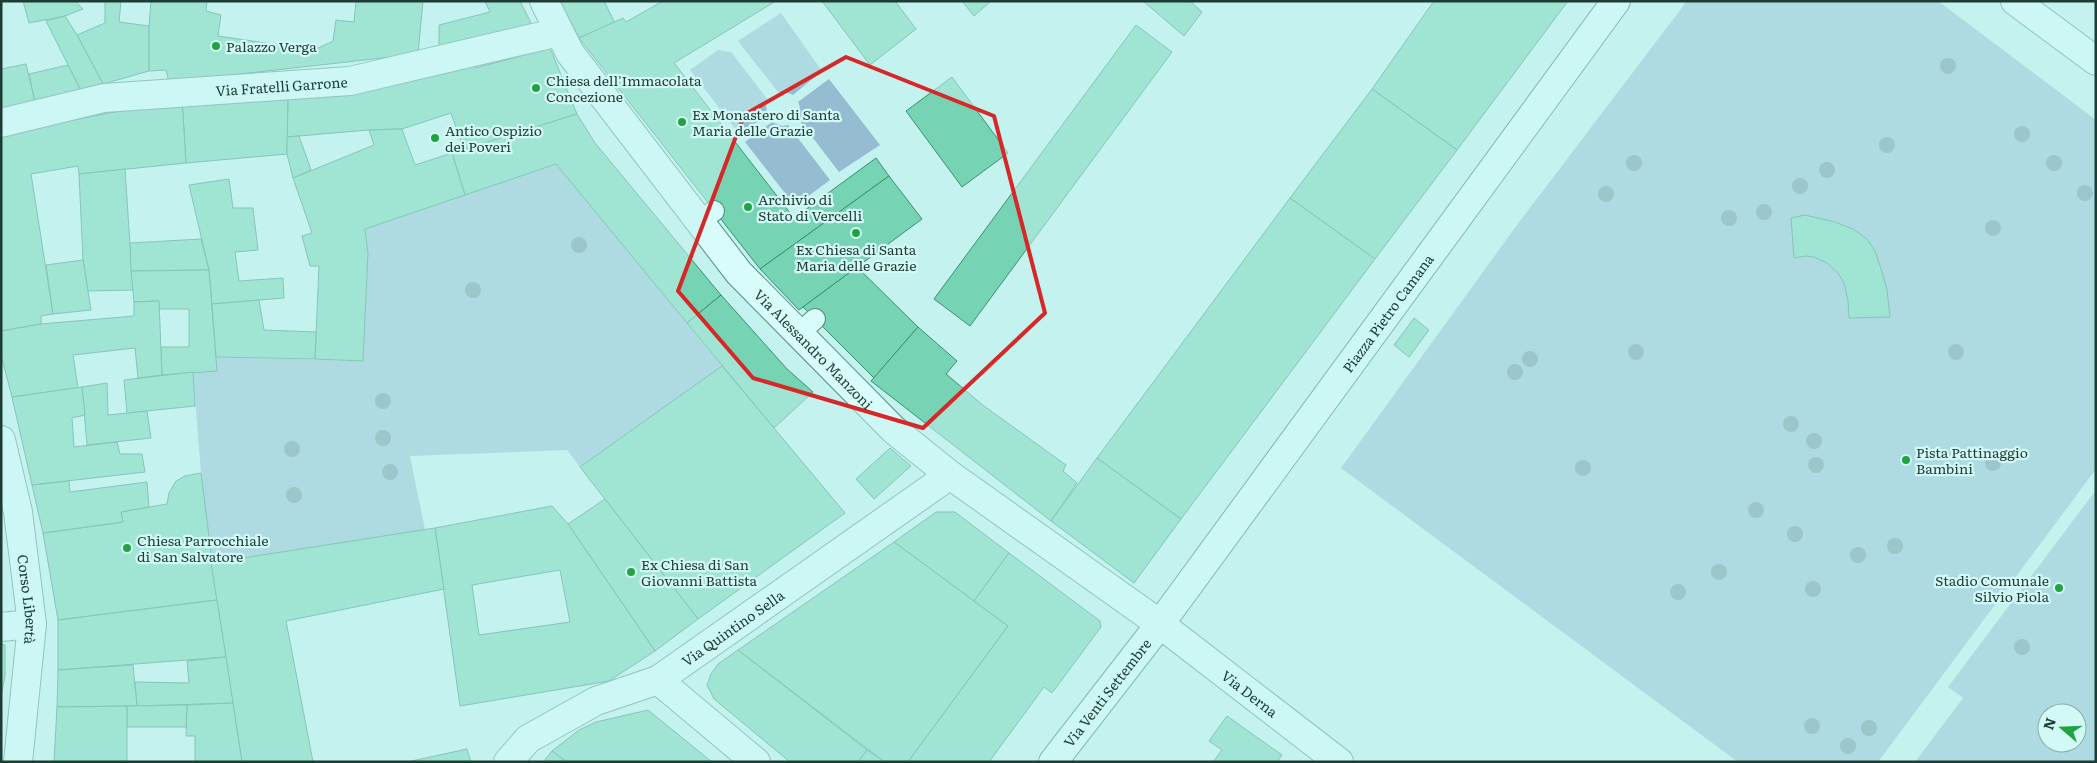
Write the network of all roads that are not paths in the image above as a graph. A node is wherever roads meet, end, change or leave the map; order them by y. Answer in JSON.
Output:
{"nodes":[{"id":1,"x":544,"y":1,"type":"edge"},
{"id":2,"x":1616,"y":1,"type":"edge"},
{"id":3,"x":2015,"y":1,"type":"edge"},
{"id":4,"x":559,"y":32,"type":"junction"},
{"id":5,"x":2096,"y":61,"type":"edge"},
{"id":6,"x":1,"y":123,"type":"edge"},
{"id":7,"x":1,"y":440,"type":"edge"},
{"id":8,"x":950,"y":476,"type":"junction"},
{"id":9,"x":32,"y":624,"type":"junction"},
{"id":10,"x":1160,"y":624,"type":"junction"},
{"id":11,"x":1,"y":627,"type":"edge"},
{"id":12,"x":658,"y":680,"type":"junction"},
{"id":13,"x":18,"y":762,"type":"edge"},
{"id":14,"x":508,"y":762,"type":"edge"},
{"id":15,"x":756,"y":762,"type":"edge"},
{"id":16,"x":1053,"y":762,"type":"edge"},
{"id":17,"x":1339,"y":762,"type":"edge"}],
"edges":[{"from":1,"to":4,"type":"street","name":"Via Alessandro Manzoni"},
{"from":2,"to":10,"type":"street","name":"Piazza Pietro Camana"},
{"from":3,"to":5,"type":"street"},
{"from":4,"to":6,"type":"street","name":"Via Fratelli Garrone"},
{"from":4,"to":8,"type":"street","name":"Via Alessandro Manzoni"},
{"from":7,"to":9,"type":"street","name":"Corso Libertà"},
{"from":8,"to":10,"type":"street","name":"Via Alessandro Manzoni"},
{"from":8,"to":12,"type":"street","name":"Via Quintino Sella"},
{"from":9,"to":11,"type":"street"},
{"from":9,"to":13,"type":"street","name":"Corso Libertà"},
{"from":10,"to":16,"type":"street","name":"Via Venti Settembre"},
{"from":10,"to":17,"type":"street","name":"Via Derna"},
{"from":12,"to":14,"type":"street","name":"Via Quintino Sella"},
{"from":12,"to":15,"type":"street"}]}
